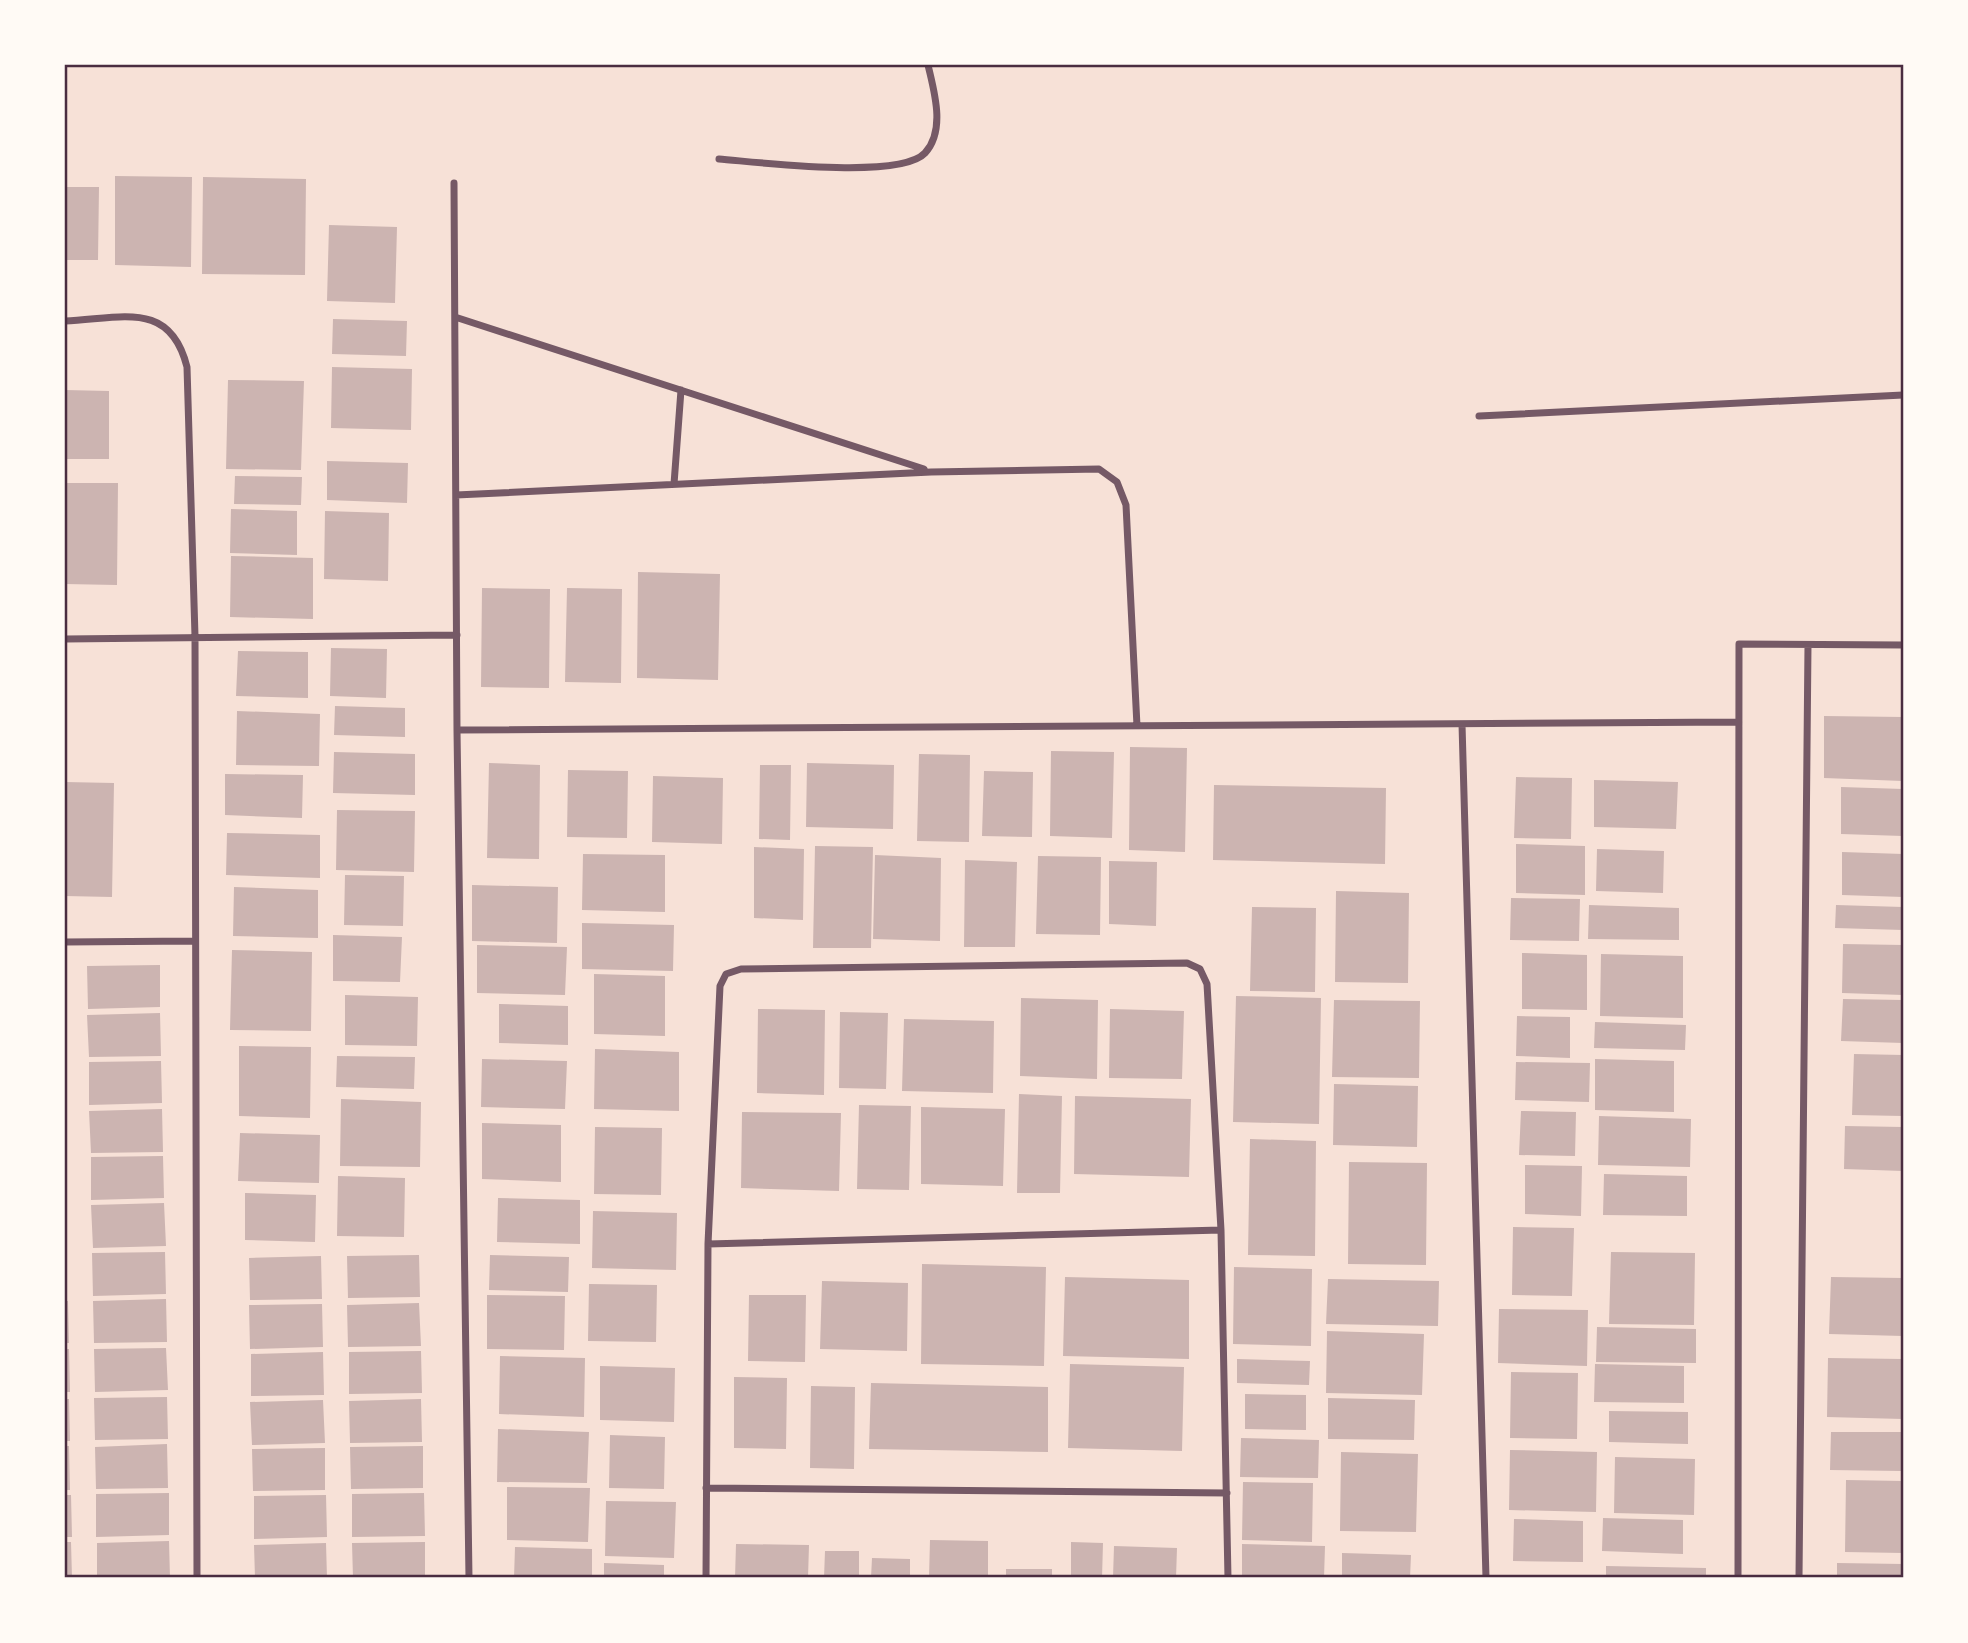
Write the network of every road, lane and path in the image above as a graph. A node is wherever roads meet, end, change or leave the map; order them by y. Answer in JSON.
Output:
{"nodes":[{"id":1,"x":928,"y":65,"type":"edge"},
{"id":2,"x":719,"y":159,"type":"dead end"},
{"id":3,"x":454,"y":183,"type":"dead end"},
{"id":4,"x":455,"y":317,"type":"junction"},
{"id":5,"x":65,"y":321,"type":"edge"},
{"id":6,"x":681,"y":390,"type":"junction"},
{"id":7,"x":1903,"y":396,"type":"edge"},
{"id":8,"x":1479,"y":416,"type":"dead end"},
{"id":9,"x":931,"y":472,"type":"junction"},
{"id":10,"x":674,"y":484,"type":"junction"},
{"id":11,"x":456,"y":495,"type":"junction"},
{"id":12,"x":457,"y":635,"type":"junction"},
{"id":13,"x":195,"y":636,"type":"junction"},
{"id":14,"x":65,"y":639,"type":"edge"},
{"id":15,"x":1808,"y":645,"type":"junction"},
{"id":16,"x":1903,"y":645,"type":"edge"},
{"id":17,"x":1739,"y":722,"type":"junction"},
{"id":18,"x":1462,"y":724,"type":"junction"},
{"id":19,"x":1137,"y":726,"type":"junction"},
{"id":20,"x":457,"y":730,"type":"junction"},
{"id":21,"x":195,"y":941,"type":"junction"},
{"id":22,"x":65,"y":942,"type":"edge"},
{"id":23,"x":1221,"y":1230,"type":"junction"},
{"id":24,"x":708,"y":1244,"type":"junction"},
{"id":25,"x":706,"y":1488,"type":"junction"},
{"id":26,"x":1227,"y":1493,"type":"junction"},
{"id":27,"x":197,"y":1578,"type":"edge"},
{"id":28,"x":469,"y":1578,"type":"edge"},
{"id":29,"x":706,"y":1578,"type":"edge"},
{"id":30,"x":1228,"y":1578,"type":"edge"},
{"id":31,"x":1486,"y":1578,"type":"edge"},
{"id":32,"x":1738,"y":1578,"type":"edge"},
{"id":33,"x":1799,"y":1578,"type":"edge"}],
"edges":[{"from":1,"to":2,"type":"street"},
{"from":3,"to":4,"type":"street"},
{"from":4,"to":6,"type":"street"},
{"from":4,"to":11,"type":"street"},
{"from":5,"to":13,"type":"street"},
{"from":6,"to":9,"type":"street"},
{"from":6,"to":10,"type":"street"},
{"from":7,"to":8,"type":"street"},
{"from":9,"to":10,"type":"street"},
{"from":9,"to":19,"type":"street"},
{"from":10,"to":11,"type":"street"},
{"from":11,"to":12,"type":"street"},
{"from":12,"to":13,"type":"street"},
{"from":12,"to":20,"type":"street"},
{"from":13,"to":14,"type":"street"},
{"from":13,"to":21,"type":"street"},
{"from":15,"to":16,"type":"street"},
{"from":15,"to":17,"type":"street"},
{"from":15,"to":33,"type":"street"},
{"from":17,"to":18,"type":"street"},
{"from":17,"to":32,"type":"street"},
{"from":18,"to":19,"type":"street"},
{"from":18,"to":31,"type":"street"},
{"from":19,"to":20,"type":"street"},
{"from":20,"to":28,"type":"street"},
{"from":21,"to":22,"type":"street"},
{"from":21,"to":27,"type":"street"},
{"from":23,"to":24,"type":"street"},
{"from":23,"to":24,"type":"street"},
{"from":23,"to":26,"type":"street"},
{"from":24,"to":25,"type":"street"},
{"from":25,"to":26,"type":"street"},
{"from":25,"to":29,"type":"street"},
{"from":26,"to":30,"type":"street"}]}
